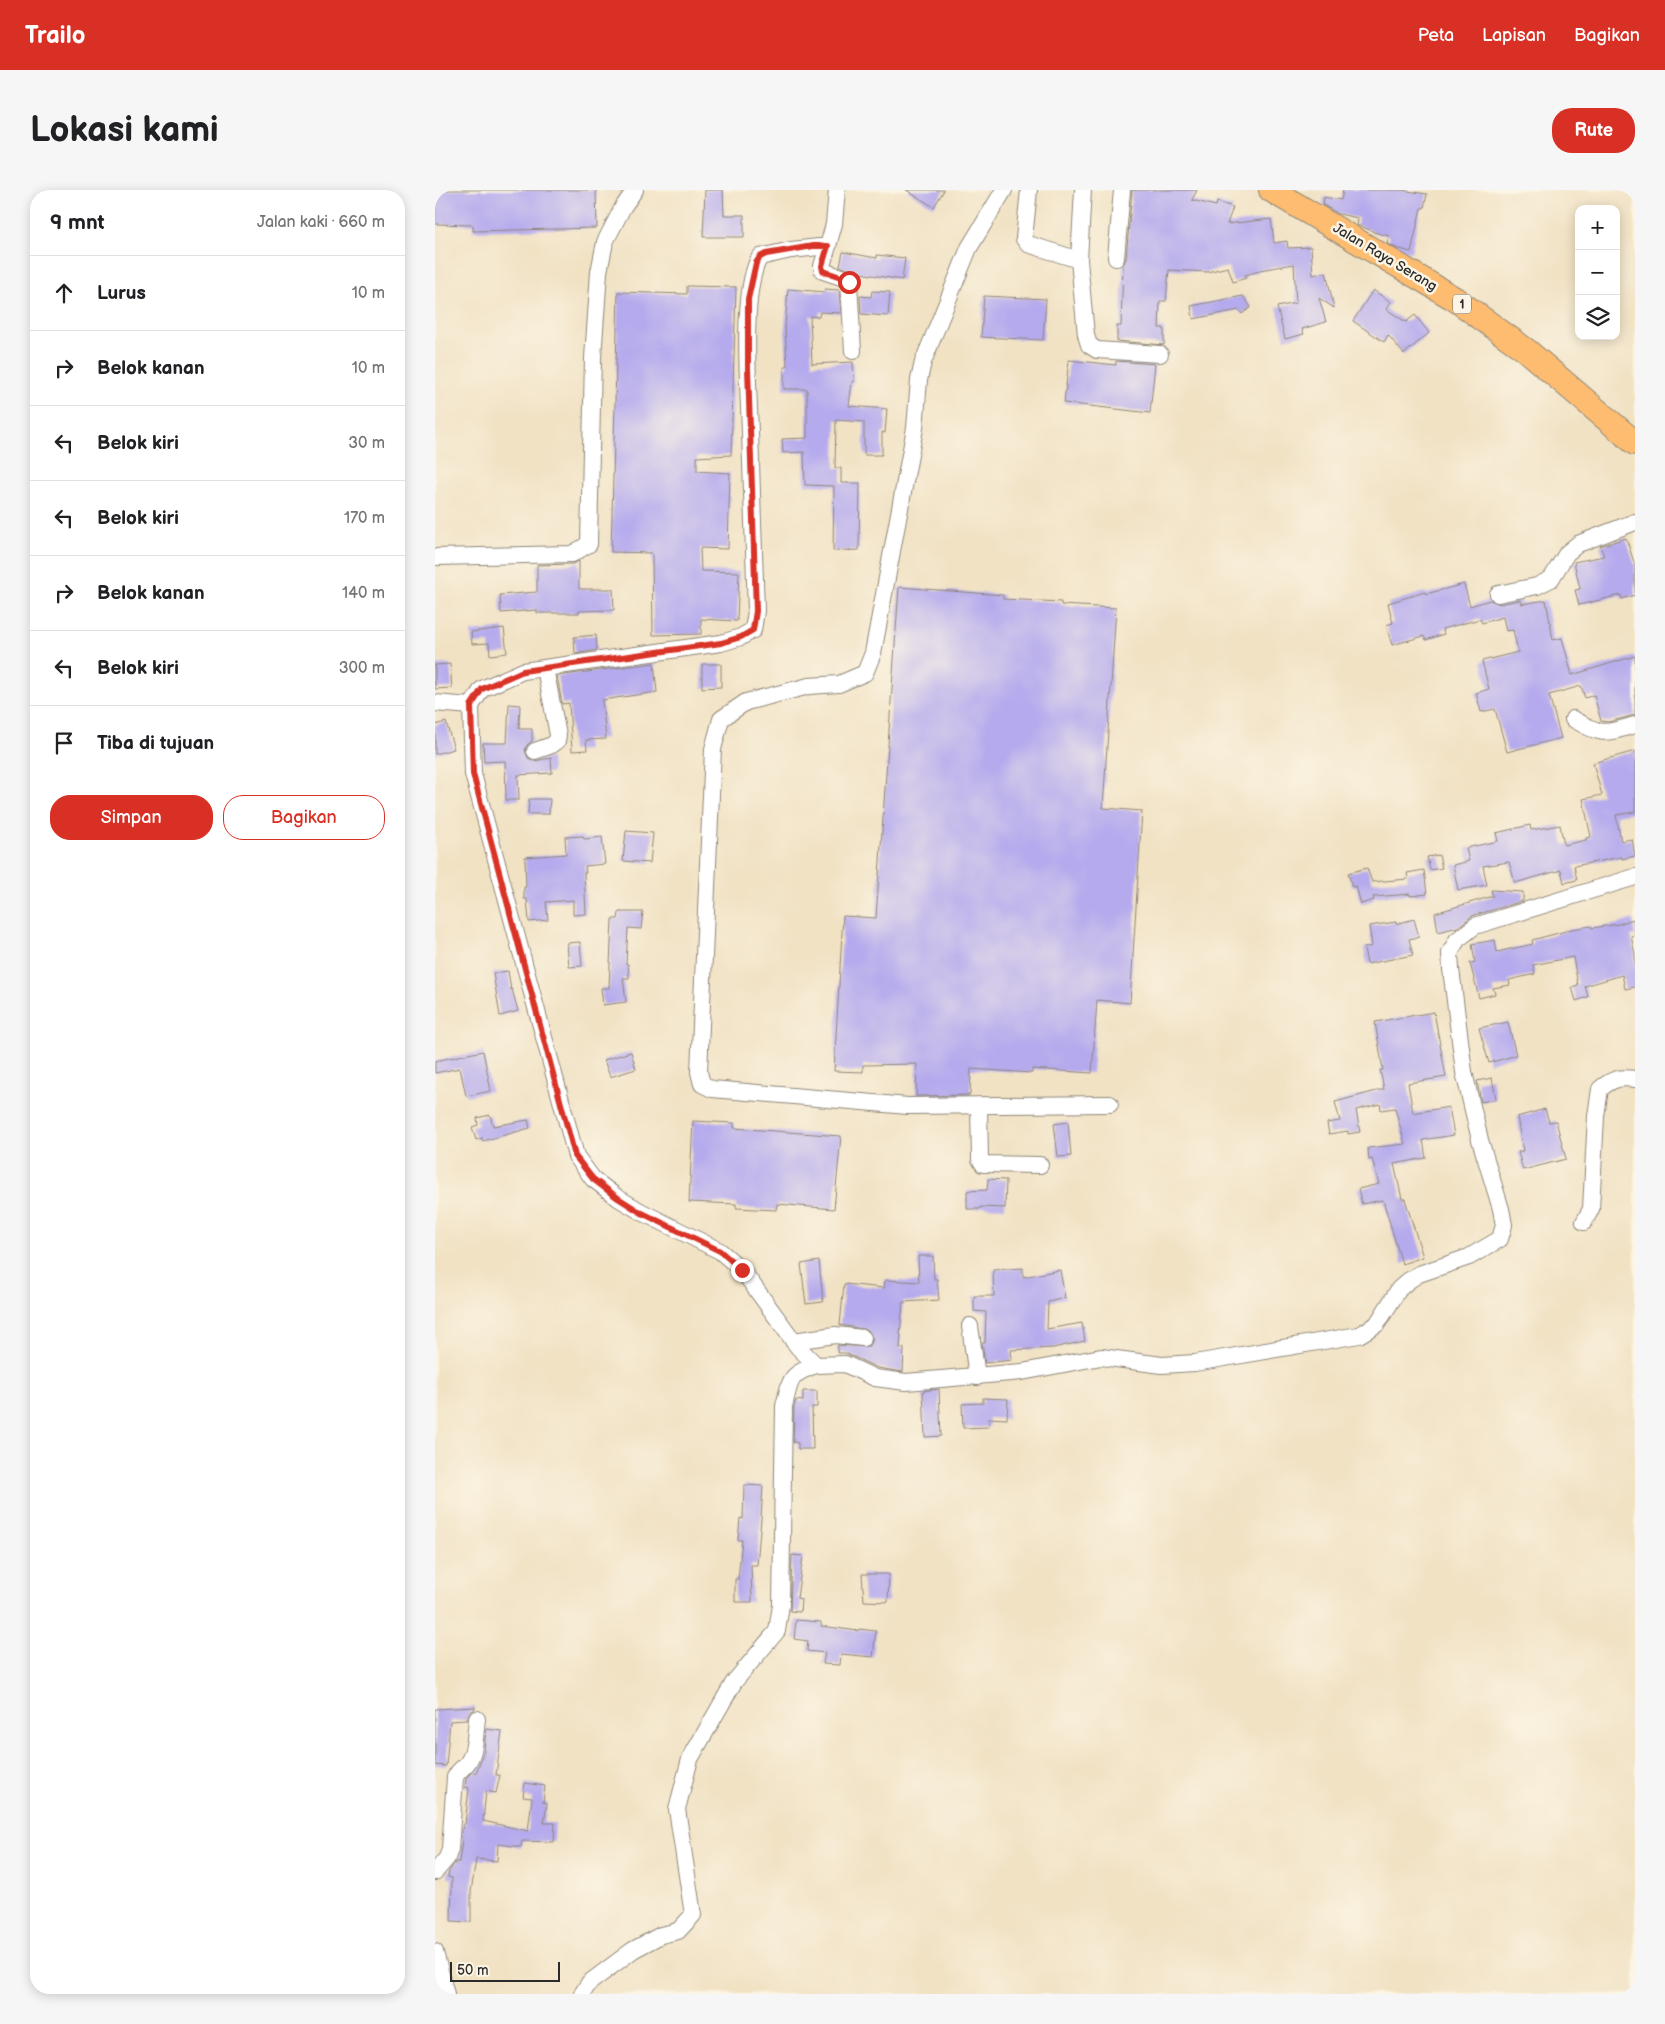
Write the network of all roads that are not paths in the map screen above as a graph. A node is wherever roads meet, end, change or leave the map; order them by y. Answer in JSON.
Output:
{"nodes":[{"id":1,"x":635,"y":190,"type":"edge"},
{"id":2,"x":837,"y":190,"type":"edge"},
{"id":3,"x":1004,"y":190,"type":"edge"},
{"id":4,"x":1029,"y":190,"type":"edge"},
{"id":5,"x":1083,"y":190,"type":"edge"},
{"id":6,"x":1122,"y":190,"type":"edge"},
{"id":7,"x":1278,"y":192,"type":"edge"},
{"id":8,"x":828,"y":246,"type":"junction"},
{"id":9,"x":1116,"y":258,"type":"dead end"},
{"id":10,"x":1079,"y":260,"type":"junction"},
{"id":11,"x":853,"y":351,"type":"dead end"},
{"id":12,"x":1160,"y":354,"type":"dead end"},
{"id":13,"x":1635,"y":442,"type":"edge"},
{"id":14,"x":1635,"y":522,"type":"edge"},
{"id":15,"x":435,"y":557,"type":"edge"},
{"id":16,"x":1498,"y":594,"type":"dead end"},
{"id":17,"x":545,"y":668,"type":"junction"},
{"id":18,"x":435,"y":703,"type":"edge"},
{"id":19,"x":471,"y":706,"type":"junction"},
{"id":20,"x":1573,"y":719,"type":"dead end"},
{"id":21,"x":1635,"y":725,"type":"edge"},
{"id":22,"x":535,"y":751,"type":"dead end"},
{"id":23,"x":1635,"y":877,"type":"edge"},
{"id":24,"x":1635,"y":1079,"type":"edge"},
{"id":25,"x":1110,"y":1104,"type":"dead end"},
{"id":26,"x":979,"y":1106,"type":"junction"},
{"id":27,"x":1040,"y":1164,"type":"dead end"},
{"id":28,"x":1583,"y":1222,"type":"dead end"},
{"id":29,"x":970,"y":1326,"type":"dead end"},
{"id":30,"x":863,"y":1338,"type":"dead end"},
{"id":31,"x":793,"y":1341,"type":"junction"},
{"id":32,"x":816,"y":1366,"type":"junction"},
{"id":33,"x":977,"y":1377,"type":"junction"},
{"id":34,"x":477,"y":1719,"type":"dead end"},
{"id":35,"x":435,"y":1872,"type":"edge"},
{"id":36,"x":435,"y":1952,"type":"edge"},
{"id":37,"x":446,"y":1994,"type":"edge"},
{"id":38,"x":582,"y":1994,"type":"edge"}],
"edges":[{"from":1,"to":15,"type":"street"},
{"from":2,"to":8,"type":"street"},
{"from":3,"to":26,"type":"street"},
{"from":4,"to":10,"type":"street"},
{"from":5,"to":10,"type":"street"},
{"from":6,"to":9,"type":"street"},
{"from":7,"to":13,"type":"highway","name":"Jalan Raya Serang","number":"1"},
{"from":8,"to":11,"type":"street"},
{"from":8,"to":17,"type":"street"},
{"from":10,"to":12,"type":"street"},
{"from":14,"to":16,"type":"street"},
{"from":17,"to":19,"type":"street"},
{"from":17,"to":22,"type":"street"},
{"from":18,"to":19,"type":"street"},
{"from":19,"to":31,"type":"street"},
{"from":20,"to":21,"type":"street"},
{"from":23,"to":33,"type":"street"},
{"from":24,"to":28,"type":"street"},
{"from":25,"to":26,"type":"street"},
{"from":26,"to":27,"type":"street"},
{"from":29,"to":33,"type":"street"},
{"from":30,"to":31,"type":"street"},
{"from":31,"to":32,"type":"street"},
{"from":32,"to":33,"type":"street"},
{"from":32,"to":38,"type":"street"},
{"from":34,"to":35,"type":"street"},
{"from":36,"to":37,"type":"street"}]}
